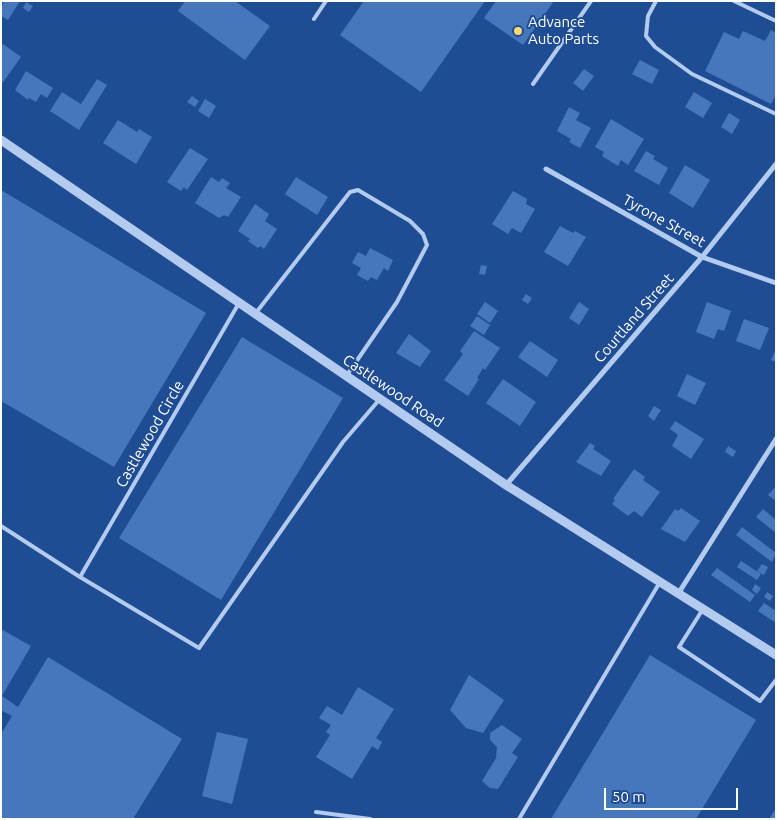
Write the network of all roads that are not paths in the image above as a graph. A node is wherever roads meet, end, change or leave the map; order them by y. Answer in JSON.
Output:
{"nodes":[{"id":1,"x":326,"y":1,"type":"edge"},
{"id":2,"x":591,"y":1,"type":"edge"},
{"id":3,"x":656,"y":1,"type":"edge"},
{"id":4,"x":734,"y":1,"type":"edge"},
{"id":5,"x":314,"y":19,"type":"dead end"},
{"id":6,"x":776,"y":21,"type":"edge"},
{"id":7,"x":533,"y":84,"type":"dead end"},
{"id":8,"x":776,"y":114,"type":"edge"},
{"id":9,"x":1,"y":140,"type":"edge"},
{"id":10,"x":776,"y":164,"type":"edge"},
{"id":11,"x":546,"y":169,"type":"dead end"},
{"id":12,"x":702,"y":257,"type":"junction"},
{"id":13,"x":776,"y":283,"type":"edge"},
{"id":14,"x":239,"y":303,"type":"junction"},
{"id":15,"x":255,"y":314,"type":"junction"},
{"id":16,"x":346,"y":376,"type":"junction"},
{"id":17,"x":381,"y":399,"type":"junction"},
{"id":18,"x":776,"y":439,"type":"edge"},
{"id":19,"x":506,"y":486,"type":"junction"},
{"id":20,"x":1,"y":526,"type":"edge"},
{"id":21,"x":80,"y":577,"type":"junction"},
{"id":22,"x":660,"y":582,"type":"junction"},
{"id":23,"x":678,"y":594,"type":"junction"},
{"id":24,"x":703,"y":609,"type":"junction"},
{"id":25,"x":776,"y":655,"type":"edge"},
{"id":26,"x":776,"y":680,"type":"edge"},
{"id":27,"x":316,"y":812,"type":"dead end"},
{"id":28,"x":370,"y":819,"type":"edge"},
{"id":29,"x":519,"y":819,"type":"edge"}],
"edges":[{"from":1,"to":5,"type":"lane"},
{"from":2,"to":7,"type":"lane"},
{"from":3,"to":8,"type":"lane"},
{"from":4,"to":6,"type":"lane"},
{"from":9,"to":14,"type":"street","name":"Castlewood Road"},
{"from":10,"to":12,"type":"street","name":"Courtland Street"},
{"from":11,"to":12,"type":"street","name":"Tyrone Street"},
{"from":12,"to":13,"type":"street","name":"Tyrone Street"},
{"from":12,"to":19,"type":"street","name":"Courtland Street"},
{"from":14,"to":15,"type":"street","name":"Castlewood Road"},
{"from":14,"to":21,"type":"lane","name":"Castlewood Circle"},
{"from":15,"to":16,"type":"street","name":"Castlewood Road"},
{"from":15,"to":16,"type":"lane"},
{"from":16,"to":17,"type":"street","name":"Castlewood Road"},
{"from":17,"to":19,"type":"street","name":"Castlewood Road"},
{"from":17,"to":21,"type":"lane"},
{"from":18,"to":23,"type":"street"},
{"from":19,"to":22,"type":"street","name":"Castlewood Road"},
{"from":20,"to":21,"type":"lane"},
{"from":22,"to":23,"type":"street","name":"Castlewood Road"},
{"from":22,"to":29,"type":"lane"},
{"from":23,"to":24,"type":"street","name":"Castlewood Road"},
{"from":24,"to":25,"type":"street","name":"Castlewood Road"},
{"from":24,"to":26,"type":"lane"},
{"from":27,"to":28,"type":"lane"}]}
